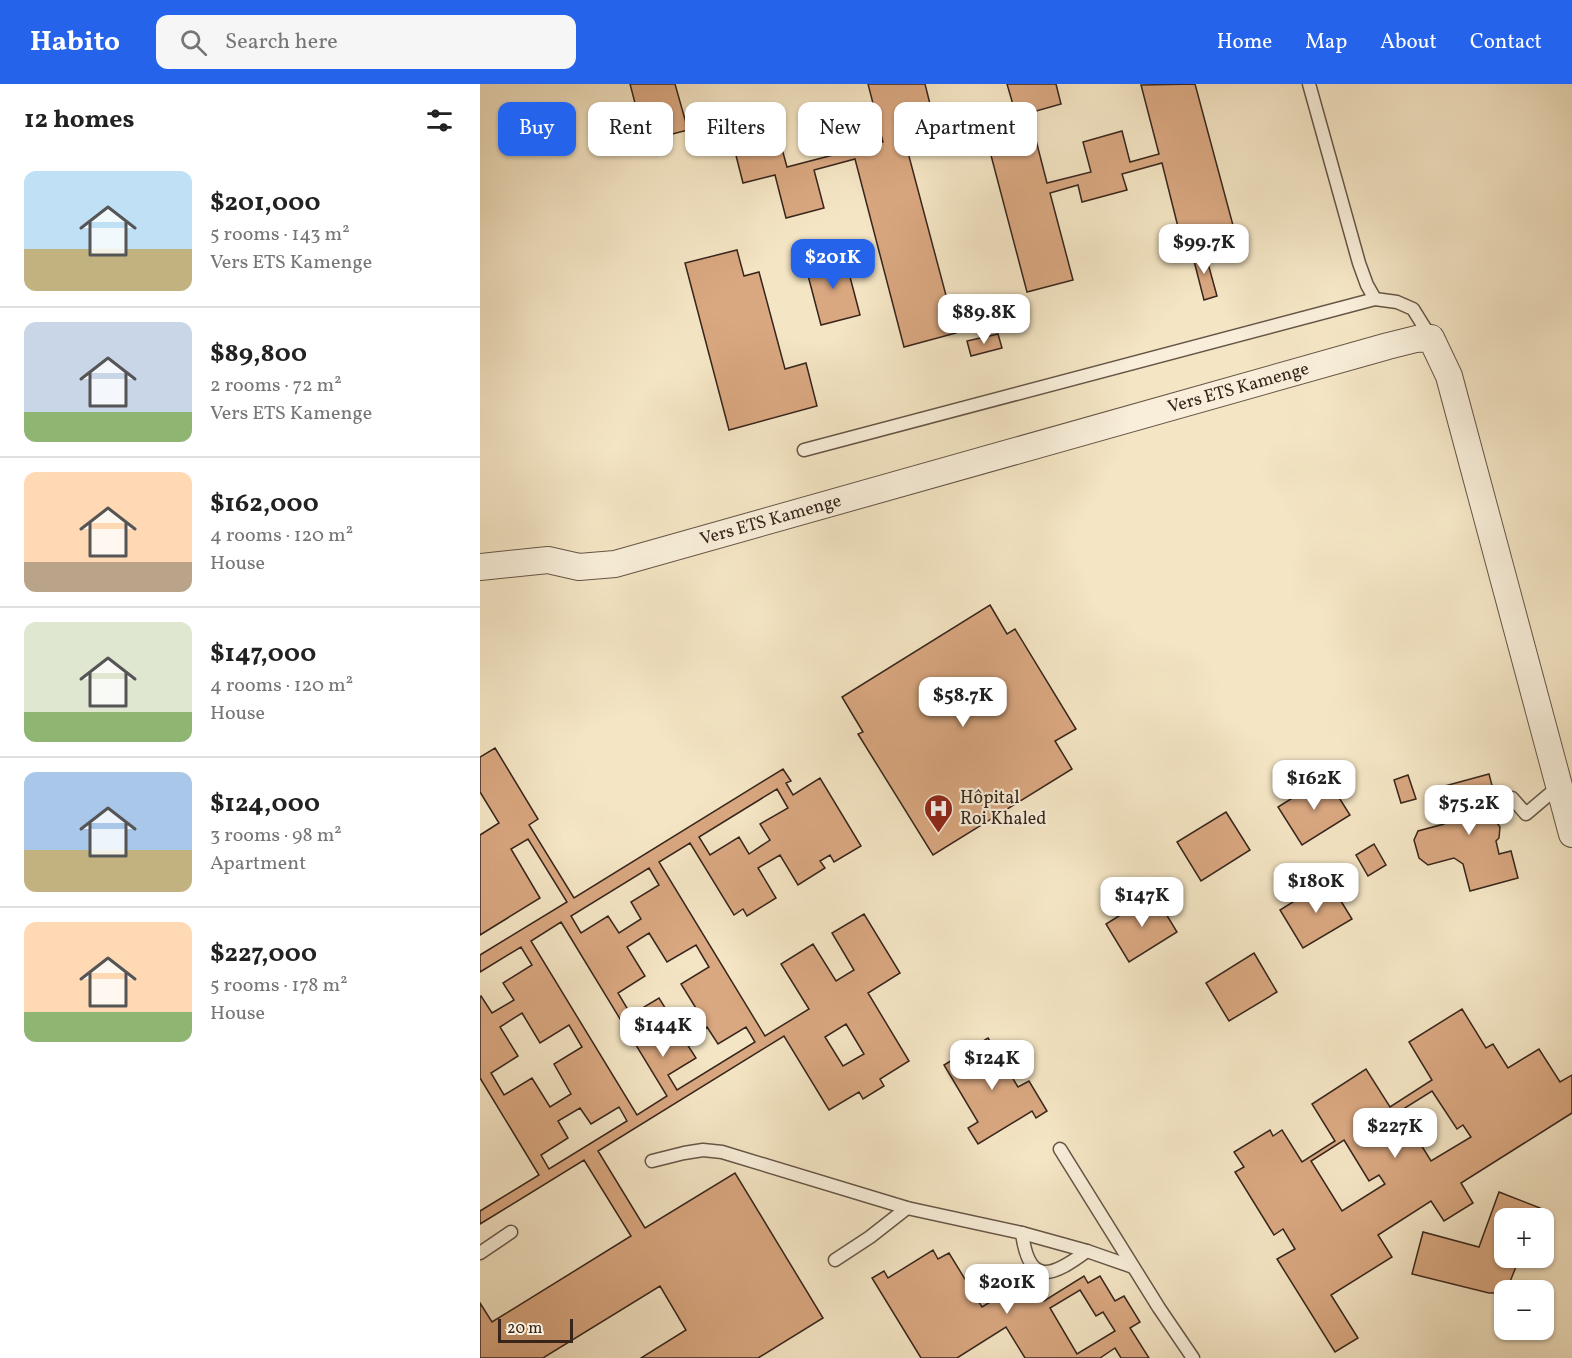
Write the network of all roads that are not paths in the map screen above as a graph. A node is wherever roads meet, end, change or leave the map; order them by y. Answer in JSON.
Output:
{"nodes":[{"id":1,"x":1308,"y":84,"type":"edge"},
{"id":2,"x":1375,"y":299,"type":"junction"},
{"id":3,"x":1431,"y":338,"type":"junction"},
{"id":4,"x":804,"y":450,"type":"dead end"},
{"id":5,"x":480,"y":567,"type":"edge"},
{"id":6,"x":1559,"y":786,"type":"junction"},
{"id":7,"x":1512,"y":798,"type":"dead end"},
{"id":8,"x":1572,"y":834,"type":"edge"},
{"id":9,"x":1060,"y":1149,"type":"dead end"},
{"id":10,"x":652,"y":1161,"type":"dead end"},
{"id":11,"x":907,"y":1208,"type":"junction"},
{"id":12,"x":511,"y":1232,"type":"dead end"},
{"id":13,"x":1022,"y":1233,"type":"junction"},
{"id":14,"x":1087,"y":1251,"type":"junction"},
{"id":15,"x":480,"y":1253,"type":"edge"},
{"id":16,"x":835,"y":1260,"type":"dead end"},
{"id":17,"x":1133,"y":1267,"type":"junction"},
{"id":18,"x":1193,"y":1358,"type":"edge"}],
"edges":[{"from":1,"to":2,"type":"lane"},
{"from":2,"to":3,"type":"lane"},
{"from":2,"to":4,"type":"lane"},
{"from":3,"to":5,"type":"street","name":"Vers ETS Kamenge"},
{"from":3,"to":6,"type":"street"},
{"from":6,"to":7,"type":"lane"},
{"from":6,"to":8,"type":"street"},
{"from":9,"to":17,"type":"lane"},
{"from":10,"to":11,"type":"lane"},
{"from":11,"to":13,"type":"lane"},
{"from":11,"to":16,"type":"lane"},
{"from":12,"to":15,"type":"lane"},
{"from":13,"to":14,"type":"lane"},
{"from":13,"to":14,"type":"lane"},
{"from":14,"to":17,"type":"lane"},
{"from":17,"to":18,"type":"lane"}]}
